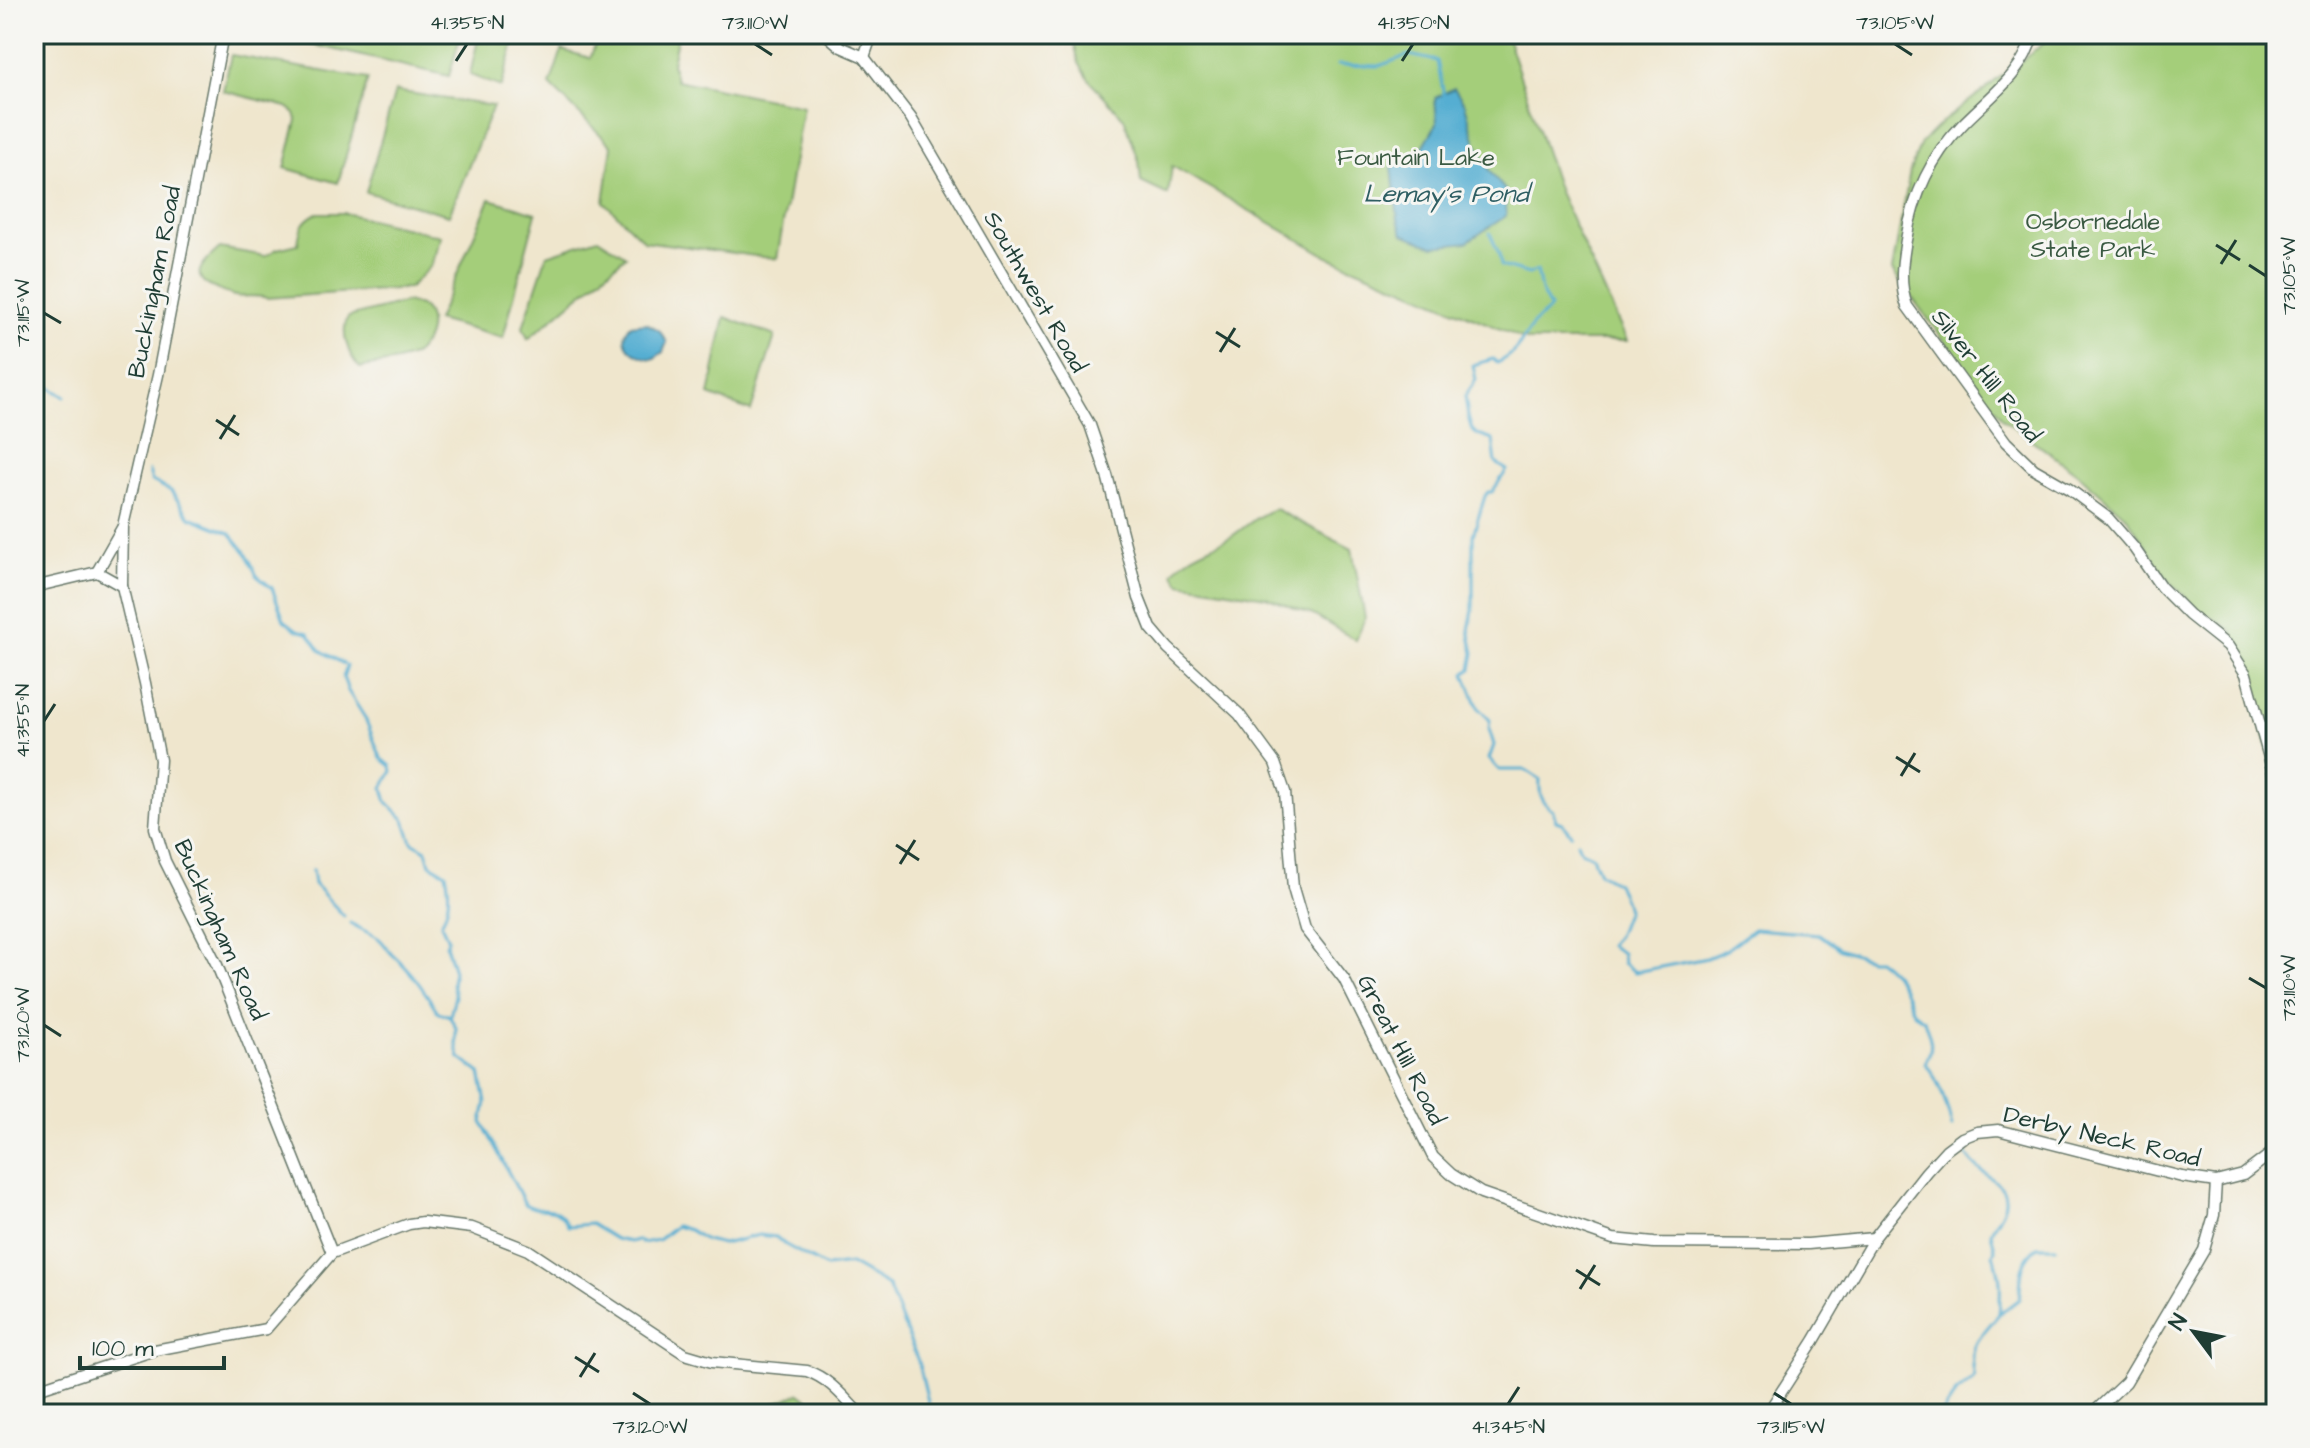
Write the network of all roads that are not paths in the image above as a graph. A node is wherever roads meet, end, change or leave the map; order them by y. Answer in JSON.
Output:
{"nodes":[{"id":1,"x":223,"y":34,"type":"edge"},
{"id":2,"x":826,"y":34,"type":"edge"},
{"id":3,"x":872,"y":34,"type":"edge"},
{"id":4,"x":2033,"y":34,"type":"edge"},
{"id":5,"x":864,"y":57,"type":"junction"},
{"id":6,"x":123,"y":526,"type":"junction"},
{"id":7,"x":1131,"y":566,"type":"joint"},
{"id":8,"x":97,"y":572,"type":"junction"},
{"id":9,"x":122,"y":586,"type":"junction"},
{"id":10,"x":34,"y":587,"type":"edge"},
{"id":11,"x":2276,"y":783,"type":"edge"},
{"id":12,"x":2276,"y":1150,"type":"edge"},
{"id":13,"x":2216,"y":1182,"type":"junction"},
{"id":14,"x":1874,"y":1238,"type":"junction"},
{"id":15,"x":332,"y":1253,"type":"junction"},
{"id":16,"x":34,"y":1390,"type":"edge"},
{"id":17,"x":860,"y":1414,"type":"edge"},
{"id":18,"x":1767,"y":1414,"type":"edge"},
{"id":19,"x":2092,"y":1414,"type":"edge"}],
"edges":[{"from":1,"to":6,"type":"street","name":"Buckingham Road"},
{"from":2,"to":5,"type":"street","name":"Southwest Road"},
{"from":3,"to":5,"type":"street"},
{"from":4,"to":11,"type":"street","name":"Silver Hill Road"},
{"from":5,"to":7,"type":"street","name":"Southwest Road"},
{"from":6,"to":8,"type":"street"},
{"from":6,"to":9,"type":"street","name":"Buckingham Road"},
{"from":7,"to":14,"type":"street","name":"Great Hill Road"},
{"from":8,"to":9,"type":"street"},
{"from":8,"to":10,"type":"street"},
{"from":9,"to":15,"type":"street","name":"Buckingham Road"},
{"from":12,"to":13,"type":"street","name":"Derby Neck Road"},
{"from":13,"to":14,"type":"street","name":"Derby Neck Road"},
{"from":13,"to":19,"type":"street"},
{"from":14,"to":18,"type":"street","name":"Derby Neck Road"},
{"from":15,"to":16,"type":"street"},
{"from":15,"to":17,"type":"street"}]}
